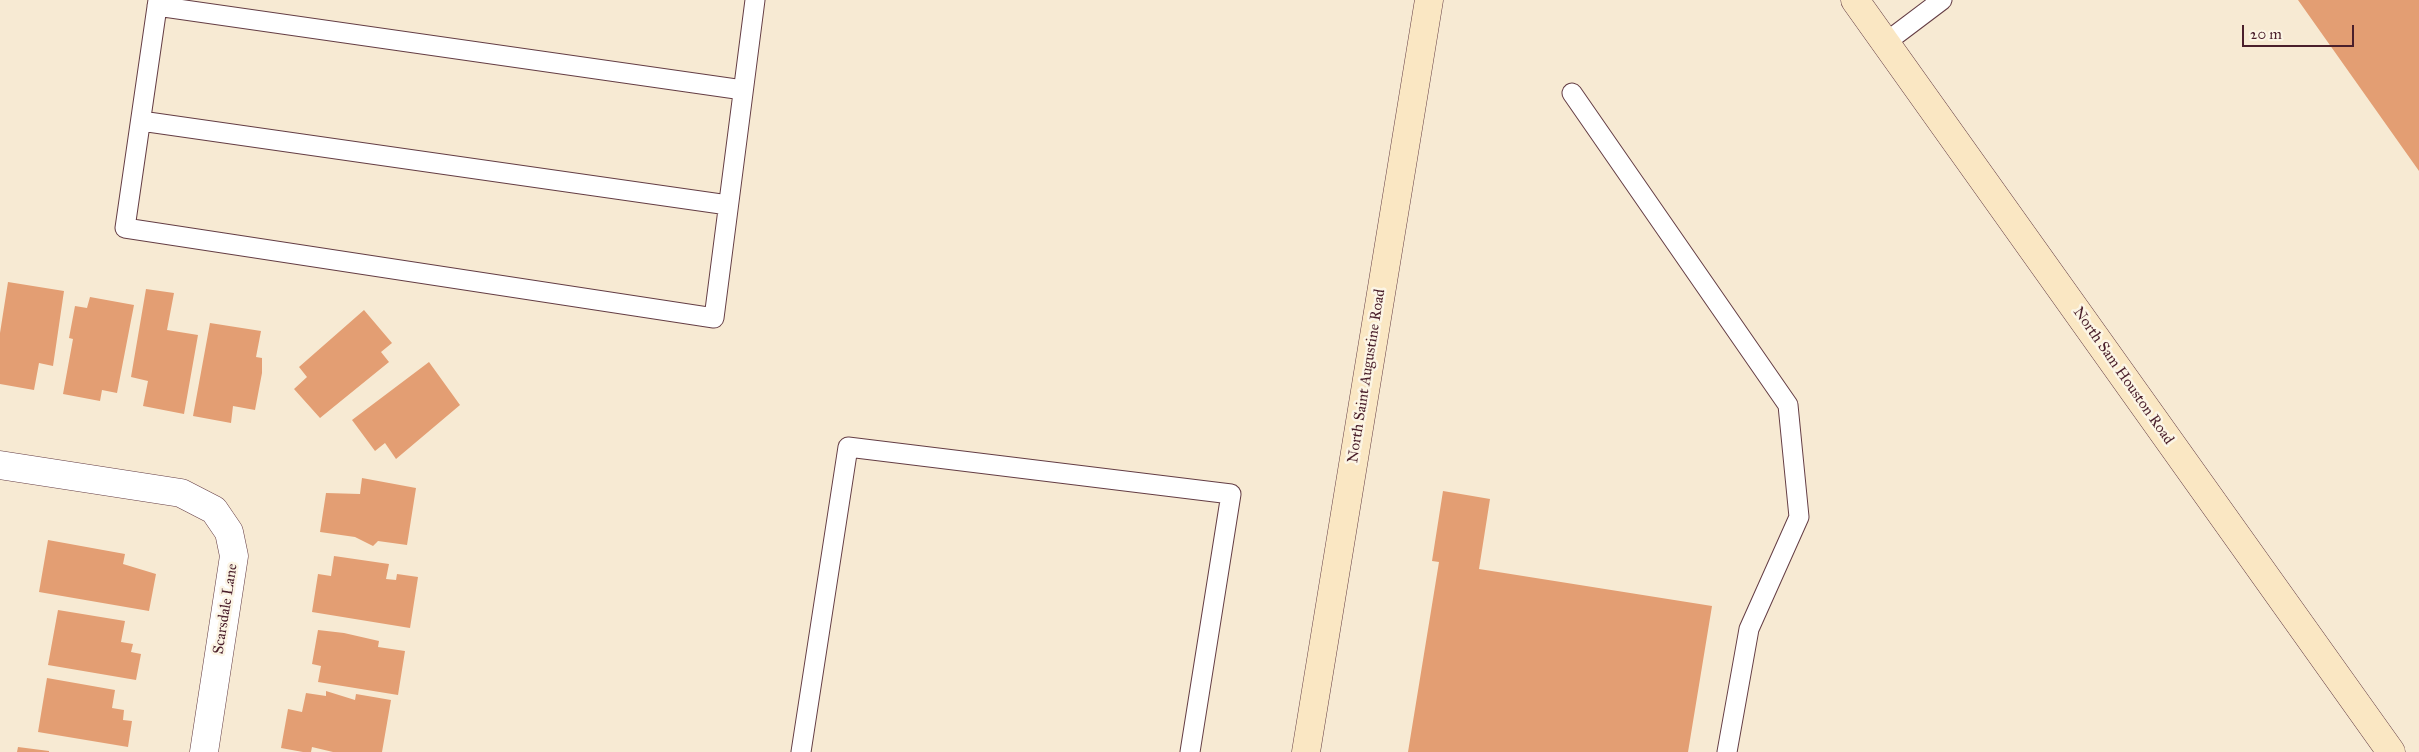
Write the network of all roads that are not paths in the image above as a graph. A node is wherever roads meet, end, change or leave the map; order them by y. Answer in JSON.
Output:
{"nodes":[{"id":1,"x":755,"y":0,"type":"edge"},
{"id":2,"x":1429,"y":0,"type":"edge"},
{"id":3,"x":1855,"y":0,"type":"edge"},
{"id":4,"x":1942,"y":0,"type":"edge"},
{"id":5,"x":158,"y":3,"type":"edge"},
{"id":6,"x":1886,"y":43,"type":"junction"},
{"id":7,"x":743,"y":90,"type":"junction"},
{"id":8,"x":1572,"y":93,"type":"dead end"},
{"id":9,"x":141,"y":121,"type":"junction"},
{"id":10,"x":728,"y":205,"type":"junction"},
{"id":11,"x":0,"y":465,"type":"edge"},
{"id":12,"x":204,"y":752,"type":"edge"},
{"id":13,"x":801,"y":752,"type":"edge"},
{"id":14,"x":1190,"y":752,"type":"edge"},
{"id":15,"x":1306,"y":752,"type":"edge"},
{"id":16,"x":1727,"y":752,"type":"edge"},
{"id":17,"x":2391,"y":752,"type":"edge"}],
"edges":[{"from":1,"to":7,"type":"lane"},
{"from":2,"to":15,"type":"street","name":"North Saint Augustine Road"},
{"from":3,"to":6,"type":"street","name":"North Sam Houston Road"},
{"from":4,"to":6,"type":"lane"},
{"from":5,"to":7,"type":"lane"},
{"from":5,"to":9,"type":"lane"},
{"from":6,"to":17,"type":"street","name":"North Sam Houston Road"},
{"from":7,"to":10,"type":"lane"},
{"from":8,"to":16,"type":"lane"},
{"from":9,"to":10,"type":"lane"},
{"from":9,"to":10,"type":"lane"},
{"from":11,"to":12,"type":"street","name":"Scarsdale Lane"},
{"from":13,"to":14,"type":"lane"}]}
